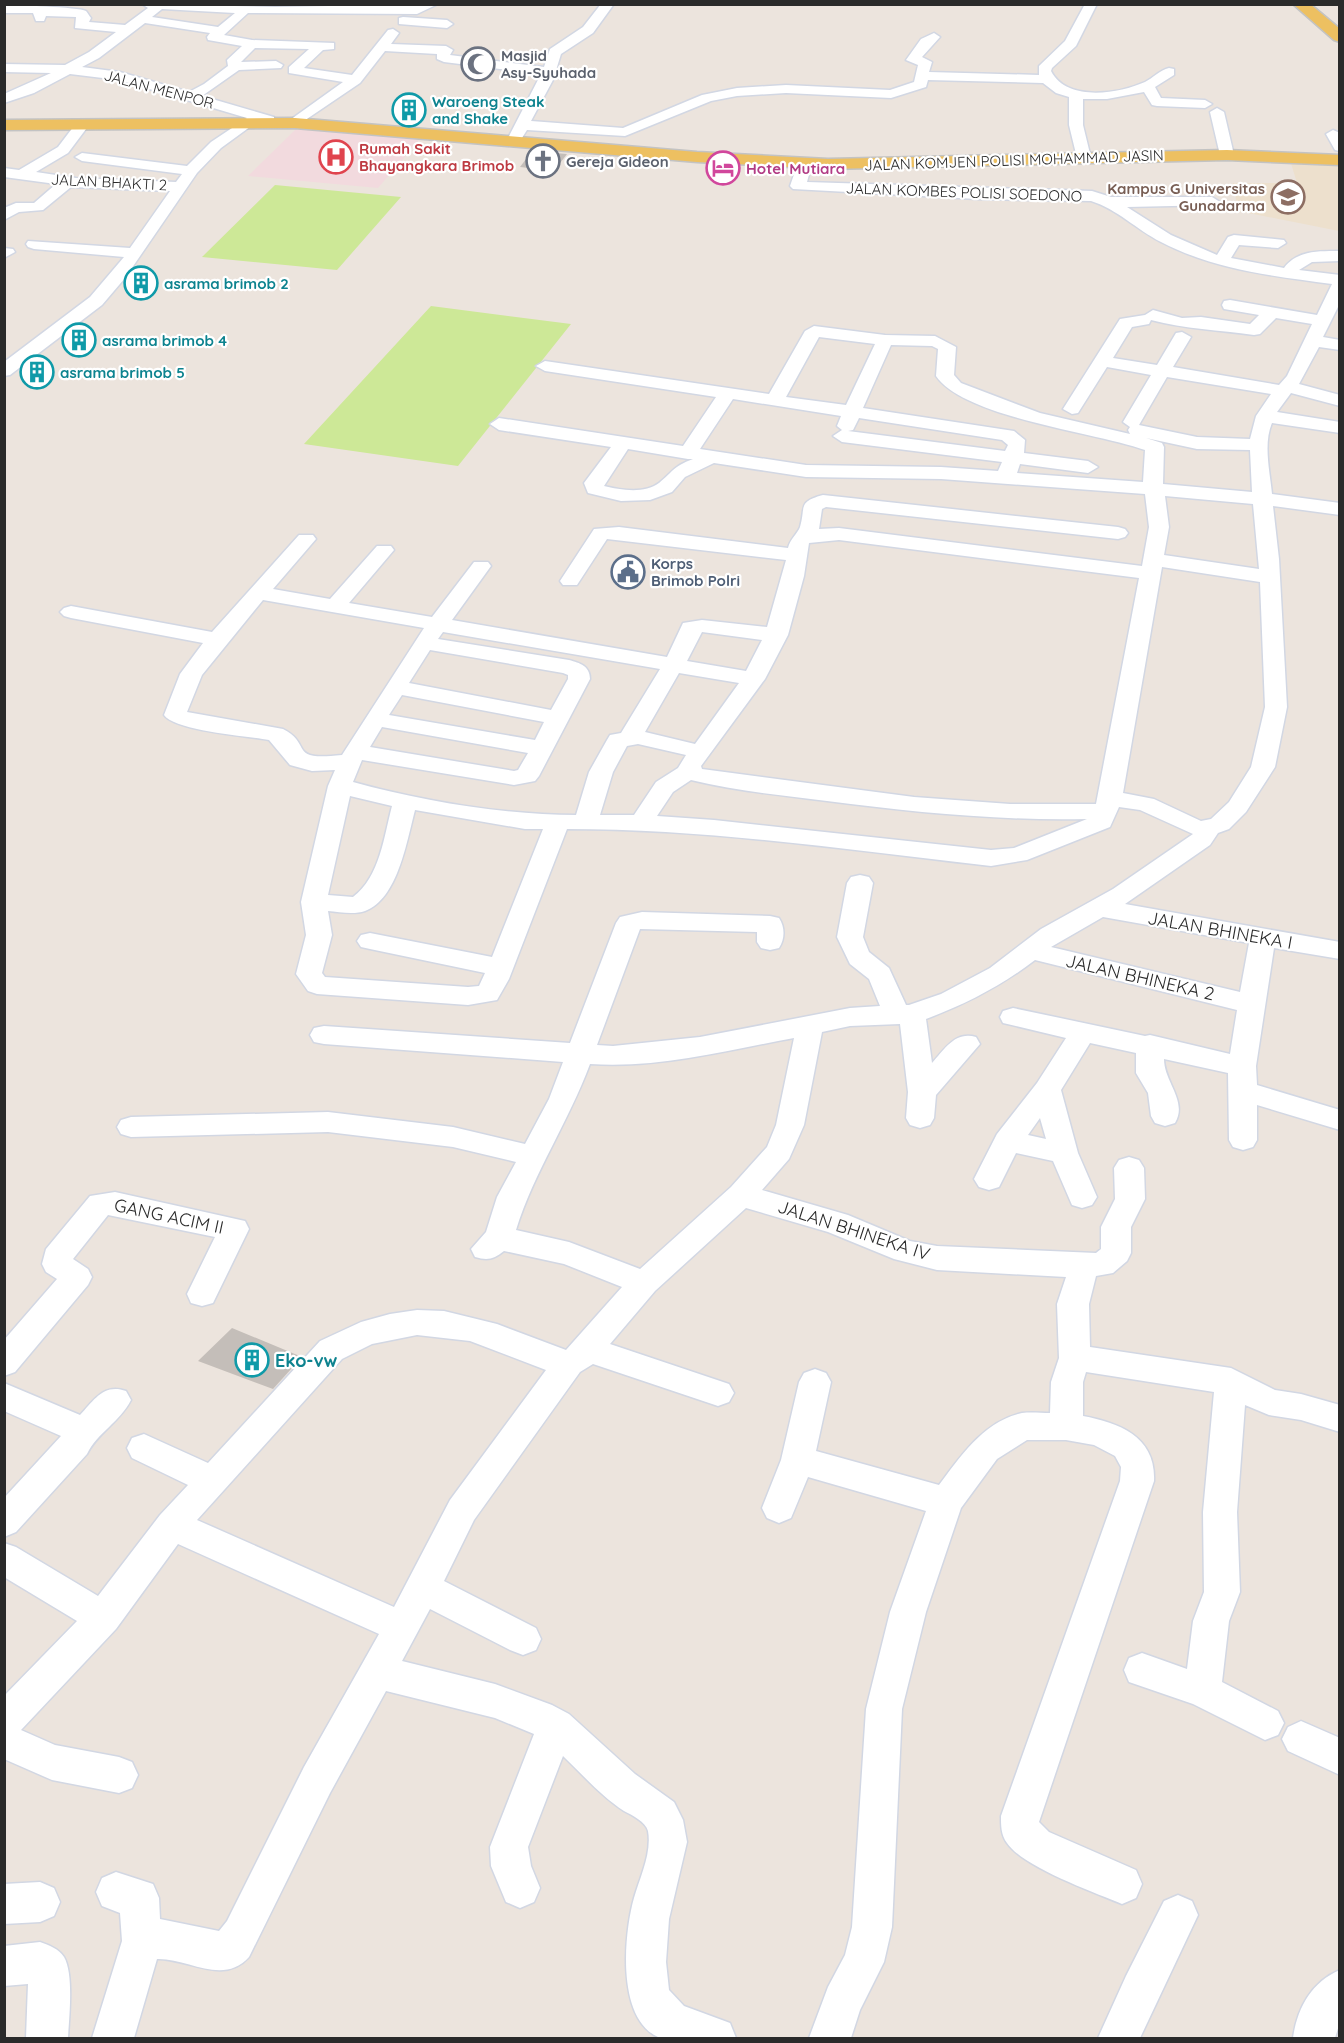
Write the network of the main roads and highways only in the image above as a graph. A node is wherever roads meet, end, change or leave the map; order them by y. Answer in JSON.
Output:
{"nodes":[{"id":1,"x":1300,"y":4,"type":"edge"},
{"id":2,"x":1340,"y":37,"type":"edge"},
{"id":3,"x":4,"y":125,"type":"edge"},
{"id":4,"x":1340,"y":156,"type":"edge"},
{"id":5,"x":1306,"y":157,"type":"junction"},
{"id":6,"x":1340,"y":160,"type":"edge"}],
"edges":[{"from":1,"to":2,"type":"main road"},
{"from":3,"to":5,"type":"main road","name":"JALAN KOMJEN POLISI MOHAMMAD JASIN"},
{"from":4,"to":5,"type":"main road","name":"JALAN KOMJEN POLISI MOHAMMAD JASIN"},
{"from":5,"to":6,"type":"main road","name":"JALAN KOMJEN POLISI MOHAMMAD JASIN"}]}
